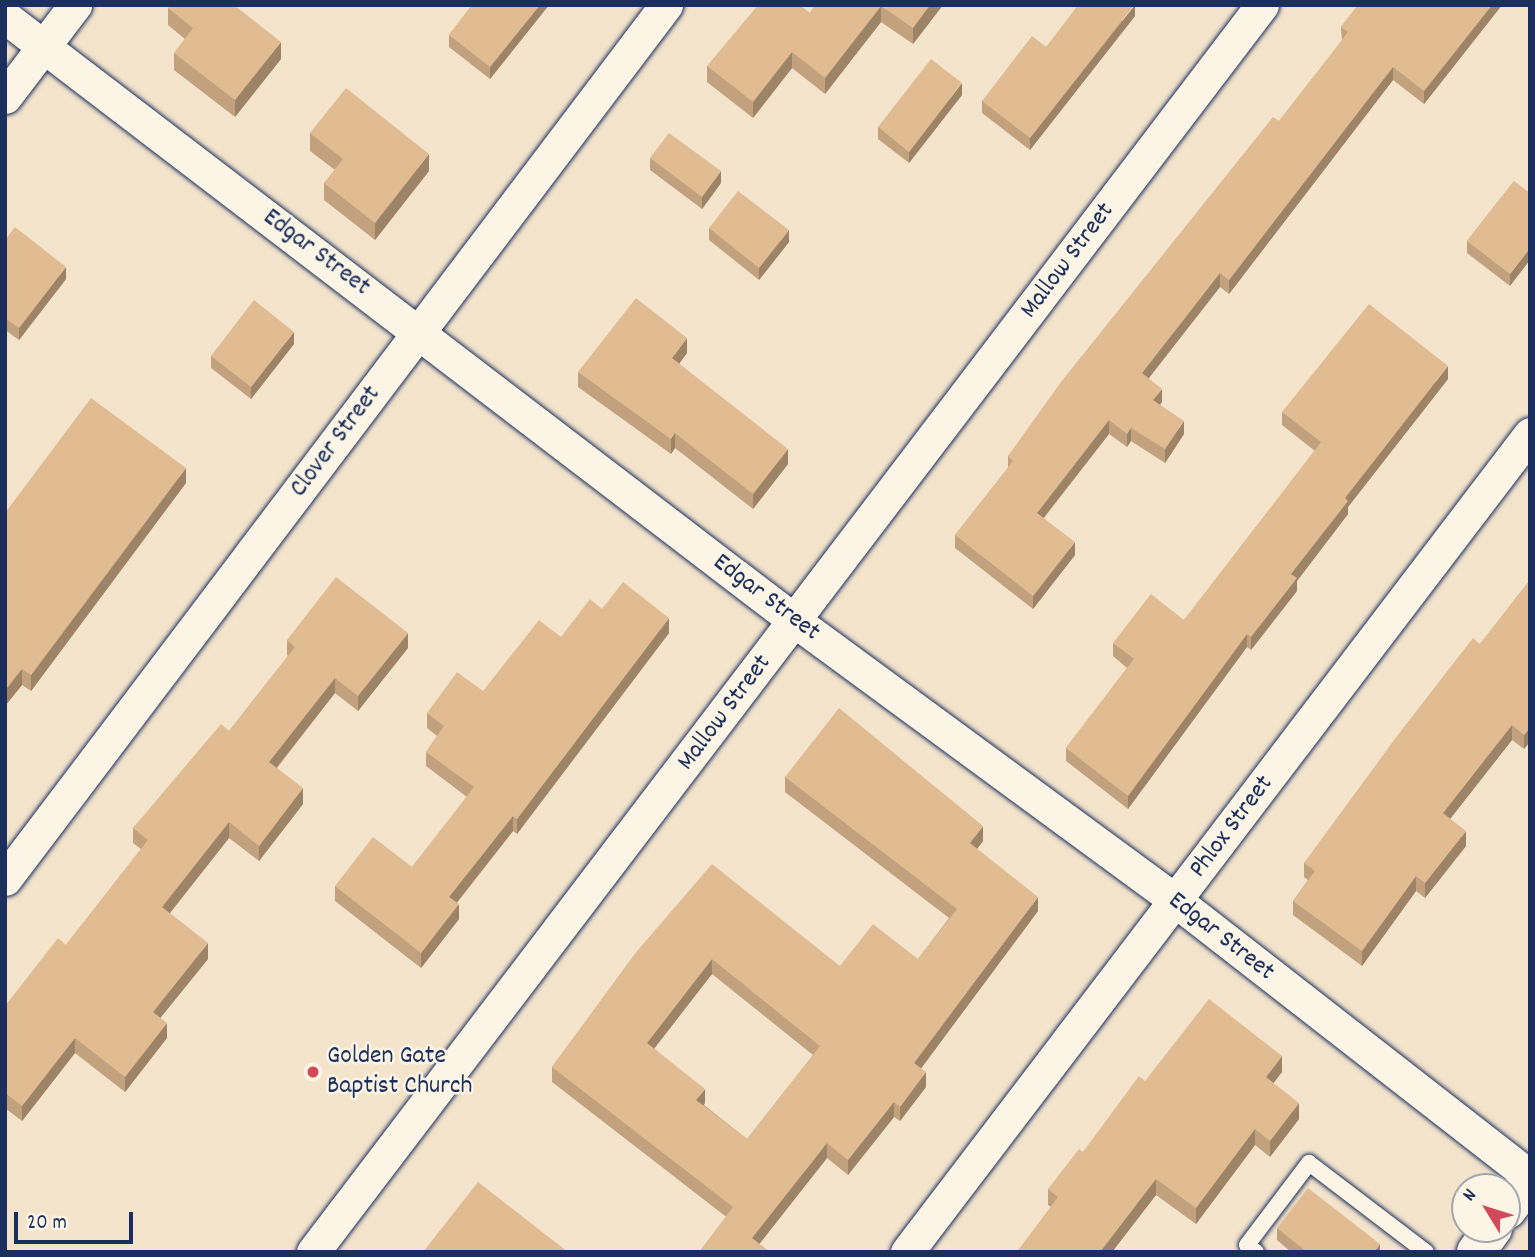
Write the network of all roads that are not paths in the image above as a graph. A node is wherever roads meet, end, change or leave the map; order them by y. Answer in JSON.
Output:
{"nodes":[{"id":1,"x":75,"y":5,"type":"edge"},
{"id":2,"x":666,"y":5,"type":"edge"},
{"id":3,"x":1262,"y":5,"type":"edge"},
{"id":4,"x":5,"y":17,"type":"edge"},
{"id":5,"x":45,"y":45,"type":"junction"},
{"id":6,"x":5,"y":97,"type":"edge"},
{"id":7,"x":419,"y":332,"type":"junction"},
{"id":8,"x":1530,"y":434,"type":"edge"},
{"id":9,"x":795,"y":621,"type":"junction"},
{"id":10,"x":5,"y":878,"type":"edge"},
{"id":11,"x":1176,"y":901,"type":"junction"},
{"id":12,"x":1530,"y":1179,"type":"edge"},
{"id":13,"x":313,"y":1252,"type":"edge"},
{"id":14,"x":907,"y":1252,"type":"edge"},
{"id":15,"x":1256,"y":1252,"type":"edge"},
{"id":16,"x":1426,"y":1252,"type":"edge"}],
"edges":[{"from":1,"to":5,"type":"street"},
{"from":2,"to":7,"type":"street","name":"Clover Street"},
{"from":3,"to":9,"type":"street","name":"Mallow Street"},
{"from":4,"to":5,"type":"street","name":"Edgar Street"},
{"from":5,"to":6,"type":"street"},
{"from":5,"to":7,"type":"street","name":"Edgar Street"},
{"from":7,"to":9,"type":"street","name":"Edgar Street"},
{"from":7,"to":10,"type":"street","name":"Clover Street"},
{"from":8,"to":11,"type":"street","name":"Phlox Street"},
{"from":9,"to":11,"type":"street","name":"Edgar Street"},
{"from":9,"to":13,"type":"street","name":"Mallow Street"},
{"from":11,"to":12,"type":"street","name":"Edgar Street"},
{"from":11,"to":14,"type":"street","name":"Phlox Street"},
{"from":15,"to":16,"type":"lane"}]}
